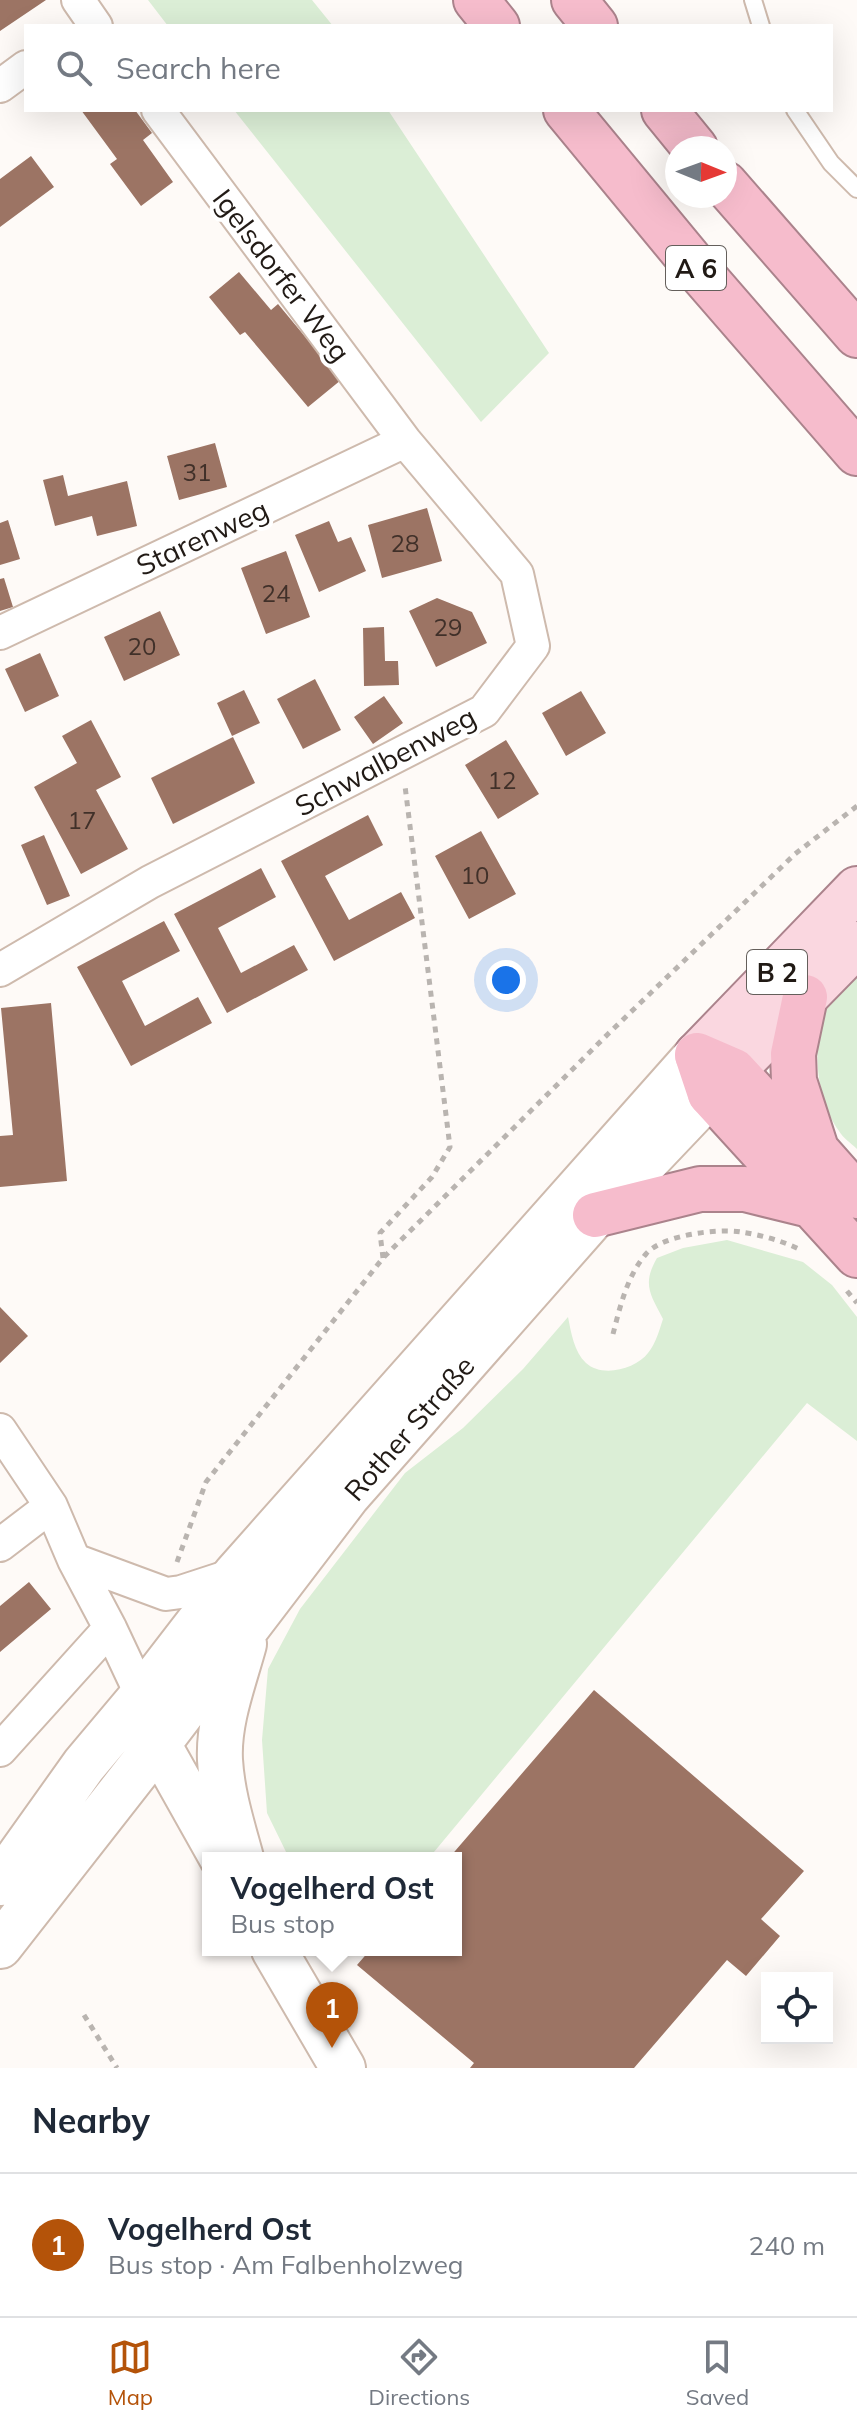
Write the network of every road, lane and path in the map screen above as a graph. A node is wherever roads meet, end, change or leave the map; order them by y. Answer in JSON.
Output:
{"nodes":[{"id":1,"x":476,"y":0,"type":"edge"},
{"id":2,"x":574,"y":0,"type":"edge"},
{"id":3,"x":753,"y":0,"type":"edge"},
{"id":4,"x":495,"y":24,"type":"edge"},
{"id":5,"x":593,"y":24,"type":"edge"},
{"id":6,"x":760,"y":24,"type":"edge"},
{"id":7,"x":24,"y":68,"type":"edge"},
{"id":8,"x":0,"y":86,"type":"edge"},
{"id":9,"x":159,"y":112,"type":"edge"},
{"id":10,"x":568,"y":112,"type":"edge"},
{"id":11,"x":666,"y":112,"type":"edge"},
{"id":12,"x":796,"y":112,"type":"edge"},
{"id":13,"x":685,"y":136,"type":"edge"},
{"id":14,"x":857,"y":189,"type":"edge"},
{"id":15,"x":737,"y":198,"type":"edge"},
{"id":16,"x":857,"y":335,"type":"edge"},
{"id":17,"x":405,"y":441,"type":"junction"},
{"id":18,"x":857,"y":453,"type":"edge"},
{"id":19,"x":0,"y":633,"type":"edge"},
{"id":20,"x":401,"y":753,"type":"junction"},
{"id":21,"x":857,"y":806,"type":"edge"},
{"id":22,"x":857,"y":889,"type":"edge"},
{"id":23,"x":857,"y":944,"type":"edge"},
{"id":24,"x":0,"y":970,"type":"edge"},
{"id":25,"x":805,"y":997,"type":"junction"},
{"id":26,"x":714,"y":1073,"type":"junction"},
{"id":27,"x":817,"y":1151,"type":"junction"},
{"id":28,"x":857,"y":1196,"type":"edge"},
{"id":29,"x":814,"y":1206,"type":"junction"},
{"id":30,"x":595,"y":1215,"type":"junction"},
{"id":31,"x":810,"y":1257,"type":"dead end"},
{"id":32,"x":383,"y":1258,"type":"junction"},
{"id":33,"x":849,"y":1269,"type":"edge"},
{"id":34,"x":857,"y":1303,"type":"edge"},
{"id":35,"x":613,"y":1334,"type":"dead end"},
{"id":36,"x":0,"y":1430,"type":"edge"},
{"id":37,"x":51,"y":1506,"type":"junction"},
{"id":38,"x":0,"y":1545,"type":"edge"},
{"id":39,"x":74,"y":1560,"type":"junction"},
{"id":40,"x":236,"y":1574,"type":"junction"},
{"id":41,"x":166,"y":1594,"type":"junction"},
{"id":42,"x":250,"y":1622,"type":"junction"},
{"id":43,"x":110,"y":1628,"type":"junction"},
{"id":44,"x":142,"y":1696,"type":"junction"},
{"id":45,"x":158,"y":1744,"type":"junction"},
{"id":46,"x":0,"y":1750,"type":"edge"},
{"id":47,"x":219,"y":1852,"type":"edge"},
{"id":48,"x":239,"y":1852,"type":"edge"},
{"id":49,"x":0,"y":1883,"type":"edge"},
{"id":50,"x":0,"y":1946,"type":"edge"},
{"id":51,"x":278,"y":1956,"type":"edge"},
{"id":52,"x":84,"y":2015,"type":"dead end"},
{"id":53,"x":117,"y":2068,"type":"edge"},
{"id":54,"x":343,"y":2068,"type":"edge"}],
"edges":[{"from":1,"to":4,"type":"highway"},
{"from":2,"to":5,"type":"highway"},
{"from":3,"to":6,"type":"lane"},
{"from":7,"to":8,"type":"street"},
{"from":9,"to":17,"type":"street","name":"Igelsdorfer Weg"},
{"from":10,"to":18,"type":"highway","number":"A 6"},
{"from":11,"to":13,"type":"highway"},
{"from":12,"to":14,"type":"lane"},
{"from":15,"to":16,"type":"highway","number":"A 6"},
{"from":17,"to":19,"type":"street","name":"Starenweg"},
{"from":17,"to":20,"type":"street","name":"Schwalbenweg"},
{"from":20,"to":24,"type":"street","name":"Schwalbenweg"},
{"from":20,"to":32,"type":"path"},
{"from":21,"to":32,"type":"path"},
{"from":22,"to":26,"type":"main road","name":"Rother Straße","number":"B 2"},
{"from":23,"to":25,"type":"main road","name":"Rother Straße","number":"B 2"},
{"from":25,"to":26,"type":"main road","name":"Rother Straße","number":"B 2"},
{"from":25,"to":27,"type":"highway"},
{"from":26,"to":27,"type":"highway"},
{"from":26,"to":29,"type":"highway"},
{"from":26,"to":30,"type":"main road","name":"Rother Straße"},
{"from":26,"to":40,"type":"main road","name":"Rother Straße"},
{"from":27,"to":28,"type":"highway"},
{"from":29,"to":30,"type":"highway"},
{"from":29,"to":33,"type":"highway"},
{"from":30,"to":42,"type":"main road","name":"Rother Straße"},
{"from":31,"to":35,"type":"path"},
{"from":32,"to":41,"type":"path"},
{"from":33,"to":34,"type":"path"},
{"from":36,"to":37,"type":"street"},
{"from":37,"to":38,"type":"street"},
{"from":37,"to":39,"type":"street"},
{"from":39,"to":41,"type":"street"},
{"from":39,"to":43,"type":"street"},
{"from":40,"to":41,"type":"street"},
{"from":40,"to":44,"type":"main road","name":"Rother Straße"},
{"from":42,"to":45,"type":"main road","name":"Rother Straße"},
{"from":42,"to":48,"type":"main road"},
{"from":43,"to":44,"type":"street"},
{"from":43,"to":46,"type":"street"},
{"from":44,"to":45,"type":"main road"},
{"from":44,"to":49,"type":"main road","name":"Rother Straße"},
{"from":45,"to":47,"type":"main road"},
{"from":45,"to":50,"type":"main road","name":"Rother Straße"},
{"from":51,"to":54,"type":"main road"},
{"from":52,"to":53,"type":"path"}]}
